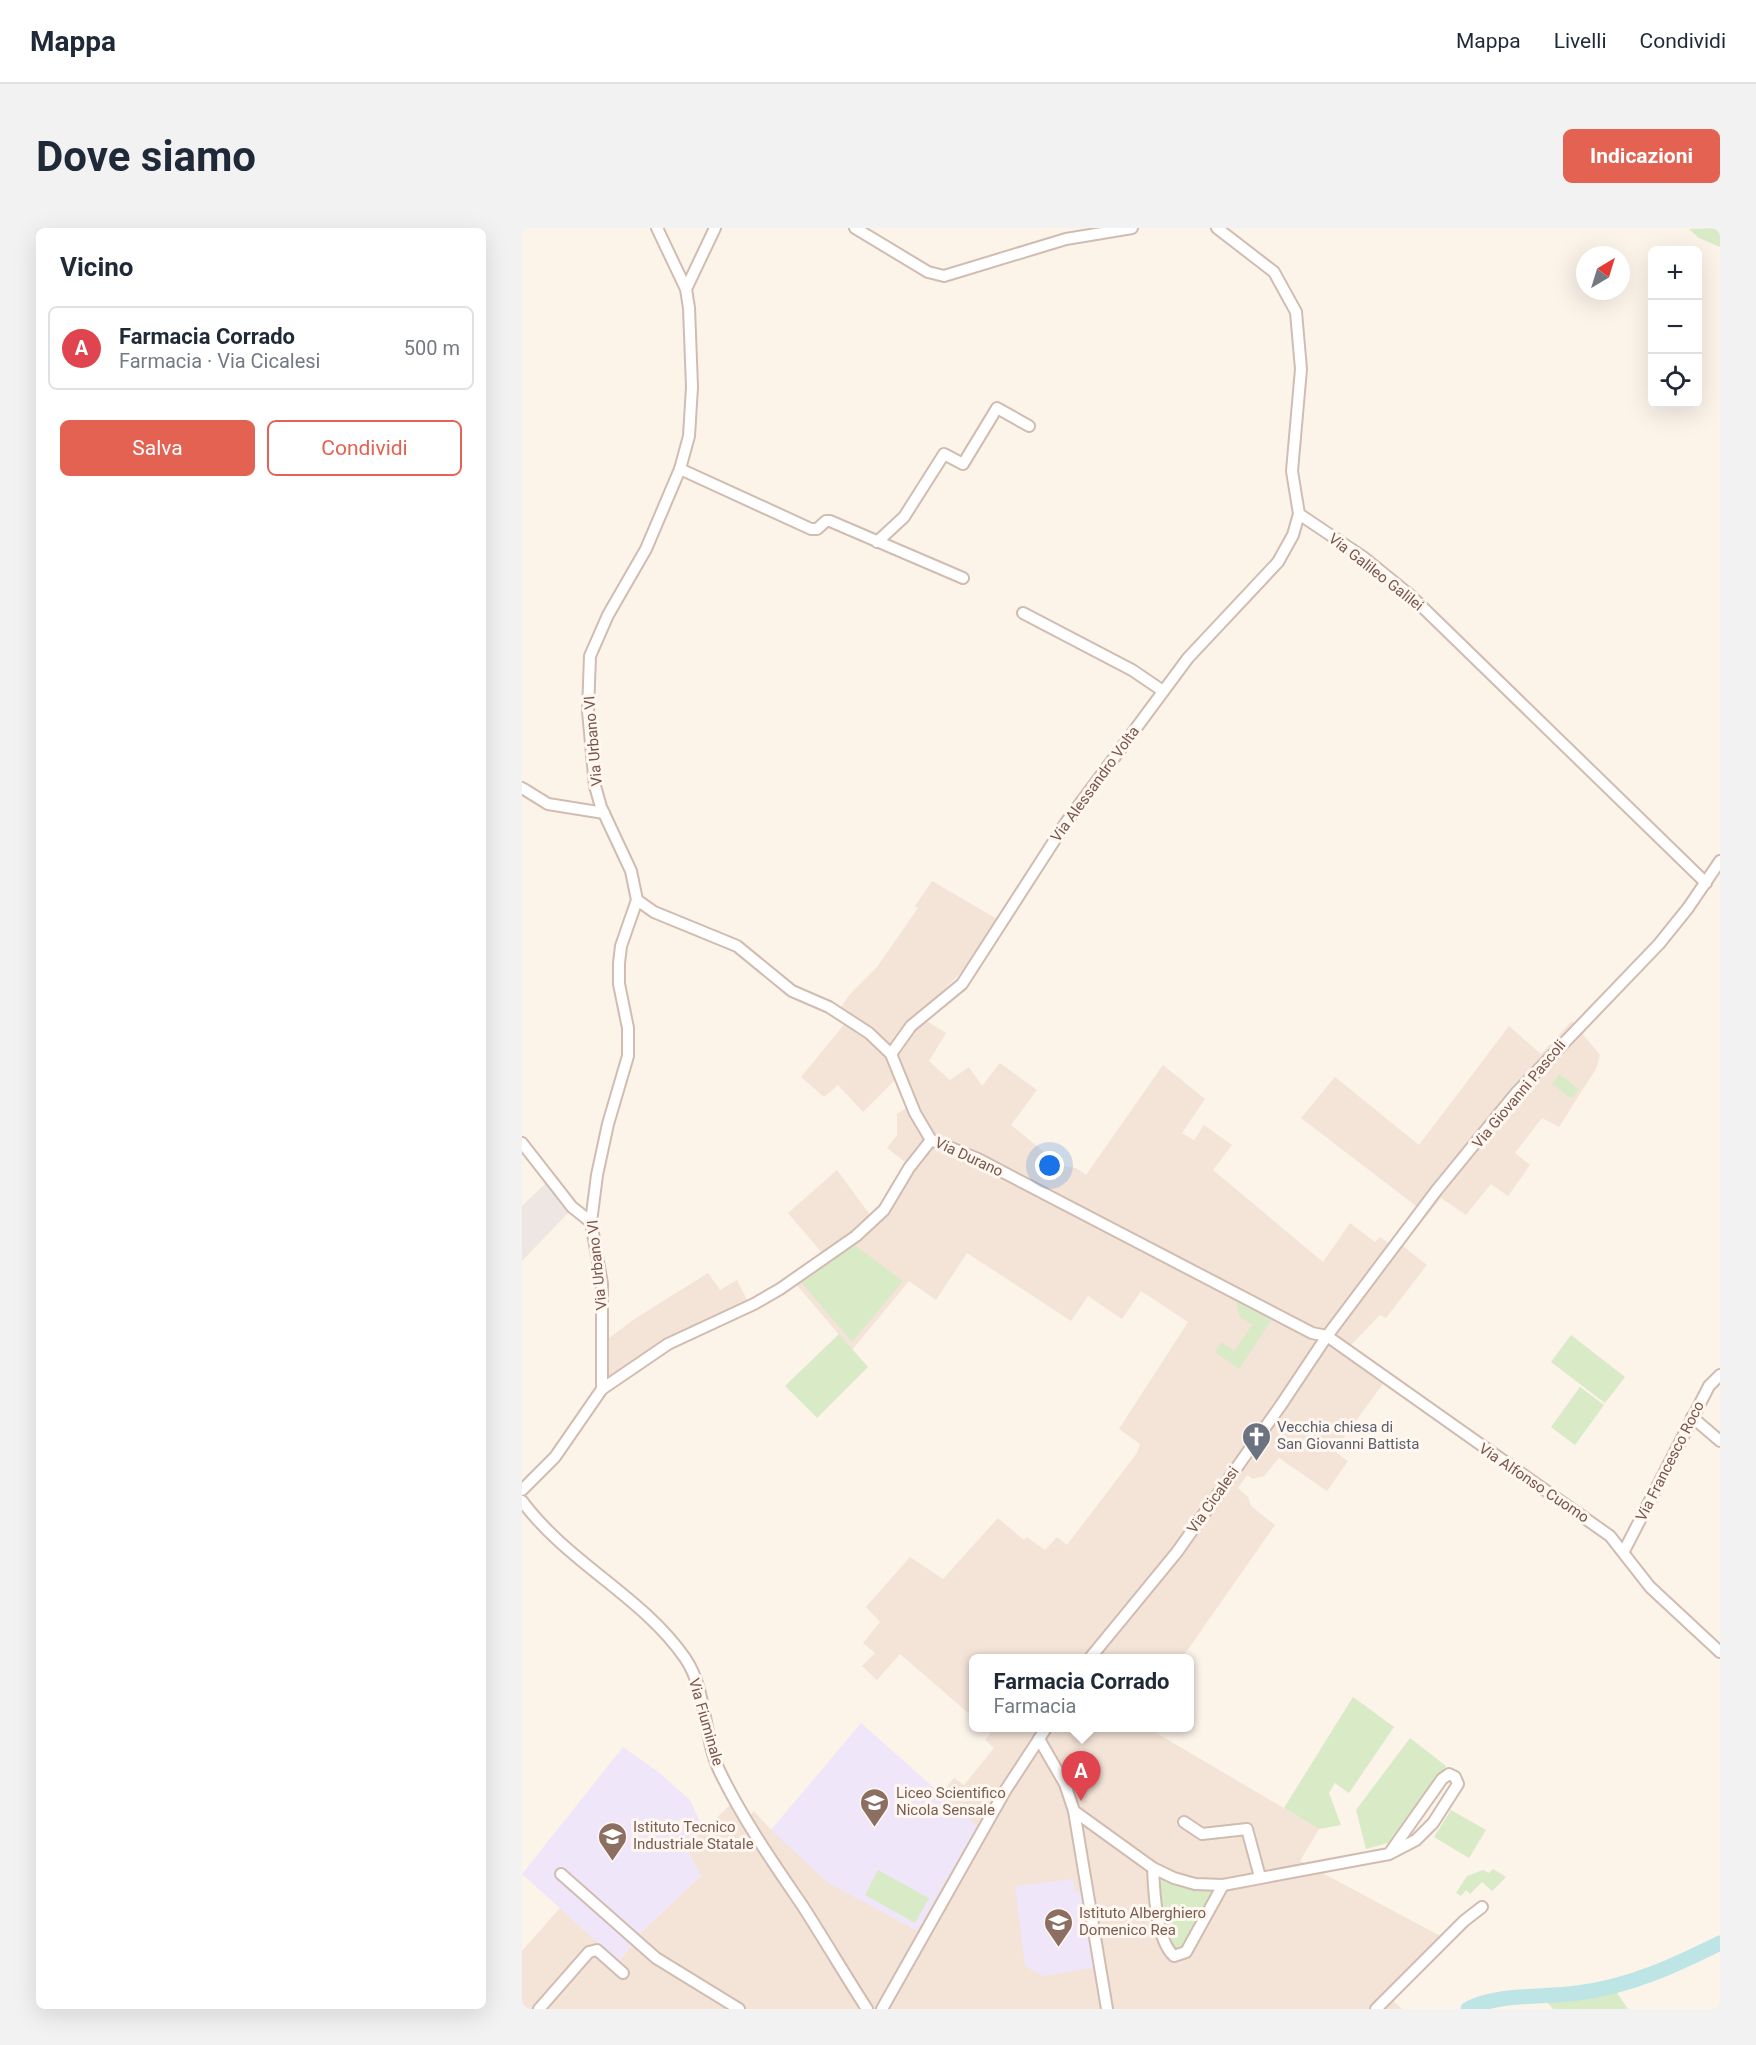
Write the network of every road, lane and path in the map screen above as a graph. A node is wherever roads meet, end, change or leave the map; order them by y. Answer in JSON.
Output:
{"nodes":[{"id":1,"x":657,"y":228,"type":"edge"},
{"id":2,"x":715,"y":228,"type":"edge"},
{"id":3,"x":855,"y":228,"type":"edge"},
{"id":4,"x":1132,"y":228,"type":"edge"},
{"id":5,"x":1217,"y":228,"type":"edge"},
{"id":6,"x":686,"y":289,"type":"junction"},
{"id":7,"x":1029,"y":426,"type":"dead end"},
{"id":8,"x":680,"y":469,"type":"junction"},
{"id":9,"x":1299,"y":514,"type":"junction"},
{"id":10,"x":877,"y":542,"type":"junction"},
{"id":11,"x":963,"y":578,"type":"dead end"},
{"id":12,"x":1023,"y":614,"type":"dead end"},
{"id":13,"x":1163,"y":692,"type":"junction"},
{"id":14,"x":522,"y":788,"type":"edge"},
{"id":15,"x":604,"y":813,"type":"junction"},
{"id":16,"x":1720,"y":861,"type":"edge"},
{"id":17,"x":1706,"y":883,"type":"junction"},
{"id":18,"x":637,"y":900,"type":"junction"},
{"id":19,"x":891,"y":1054,"type":"junction"},
{"id":20,"x":931,"y":1140,"type":"junction"},
{"id":21,"x":522,"y":1143,"type":"edge"},
{"id":22,"x":591,"y":1222,"type":"junction"},
{"id":23,"x":1327,"y":1336,"type":"junction"},
{"id":24,"x":1720,"y":1375,"type":"edge"},
{"id":25,"x":602,"y":1389,"type":"junction"},
{"id":26,"x":1692,"y":1417,"type":"junction"},
{"id":27,"x":1720,"y":1441,"type":"edge"},
{"id":28,"x":522,"y":1490,"type":"edge"},
{"id":29,"x":522,"y":1501,"type":"edge"},
{"id":30,"x":1624,"y":1551,"type":"junction"},
{"id":31,"x":1720,"y":1652,"type":"edge"},
{"id":32,"x":1094,"y":1654,"type":"edge"},
{"id":33,"x":1043,"y":1732,"type":"edge"},
{"id":34,"x":1039,"y":1739,"type":"junction"},
{"id":35,"x":1074,"y":1811,"type":"junction"},
{"id":36,"x":1184,"y":1821,"type":"dead end"},
{"id":37,"x":1389,"y":1854,"type":"junction"},
{"id":38,"x":1153,"y":1868,"type":"junction"},
{"id":39,"x":561,"y":1874,"type":"dead end"},
{"id":40,"x":1260,"y":1876,"type":"junction"},
{"id":41,"x":1223,"y":1885,"type":"junction"},
{"id":42,"x":1482,"y":1907,"type":"dead end"},
{"id":43,"x":623,"y":1973,"type":"dead end"},
{"id":44,"x":539,"y":2009,"type":"edge"},
{"id":45,"x":739,"y":2009,"type":"edge"},
{"id":46,"x":867,"y":2009,"type":"edge"},
{"id":47,"x":882,"y":2009,"type":"edge"},
{"id":48,"x":1107,"y":2009,"type":"edge"},
{"id":49,"x":1376,"y":2009,"type":"edge"}],
"edges":[{"from":1,"to":6,"type":"street","name":"Via Urbano VI"},
{"from":2,"to":6,"type":"street"},
{"from":3,"to":4,"type":"street"},
{"from":5,"to":9,"type":"street"},
{"from":6,"to":8,"type":"street","name":"Via Urbano VI"},
{"from":7,"to":10,"type":"street"},
{"from":8,"to":10,"type":"street"},
{"from":8,"to":15,"type":"street","name":"Via Urbano VI"},
{"from":9,"to":13,"type":"street","name":"Via Alessandro Volta"},
{"from":9,"to":17,"type":"street","name":"Via Galileo Galilei"},
{"from":10,"to":11,"type":"street"},
{"from":12,"to":13,"type":"street"},
{"from":13,"to":19,"type":"street","name":"Via Alessandro Volta"},
{"from":14,"to":15,"type":"street"},
{"from":15,"to":18,"type":"street","name":"Via Urbano VI"},
{"from":16,"to":17,"type":"street","name":"Via Giovanni Pascoli"},
{"from":17,"to":23,"type":"street","name":"Via Giovanni Pascoli"},
{"from":18,"to":19,"type":"street","name":"Via Durano"},
{"from":18,"to":22,"type":"street","name":"Via Urbano VI"},
{"from":19,"to":20,"type":"street","name":"Via Durano"},
{"from":20,"to":23,"type":"street","name":"Via Durano"},
{"from":20,"to":25,"type":"street"},
{"from":21,"to":22,"type":"street"},
{"from":22,"to":25,"type":"street","name":"Via Urbano VI"},
{"from":23,"to":30,"type":"street","name":"Via Alfonso Cuomo"},
{"from":23,"to":32,"type":"street","name":"Via Cicalesi"},
{"from":24,"to":26,"type":"street","name":"Via Francesco Roco"},
{"from":25,"to":28,"type":"street"},
{"from":26,"to":27,"type":"street"},
{"from":26,"to":30,"type":"street","name":"Via Francesco Roco"},
{"from":29,"to":46,"type":"street","name":"Via Fiuminale"},
{"from":30,"to":31,"type":"street","name":"Via Alfonso Cuomo"},
{"from":33,"to":34,"type":"street"},
{"from":34,"to":35,"type":"street"},
{"from":34,"to":47,"type":"street"},
{"from":35,"to":38,"type":"street"},
{"from":35,"to":48,"type":"street"},
{"from":36,"to":40,"type":"street"},
{"from":37,"to":37,"type":"street"},
{"from":37,"to":40,"type":"street"},
{"from":38,"to":41,"type":"street"},
{"from":38,"to":41,"type":"street"},
{"from":39,"to":45,"type":"street"},
{"from":40,"to":41,"type":"street"},
{"from":42,"to":49,"type":"street"},
{"from":43,"to":44,"type":"street"}]}
